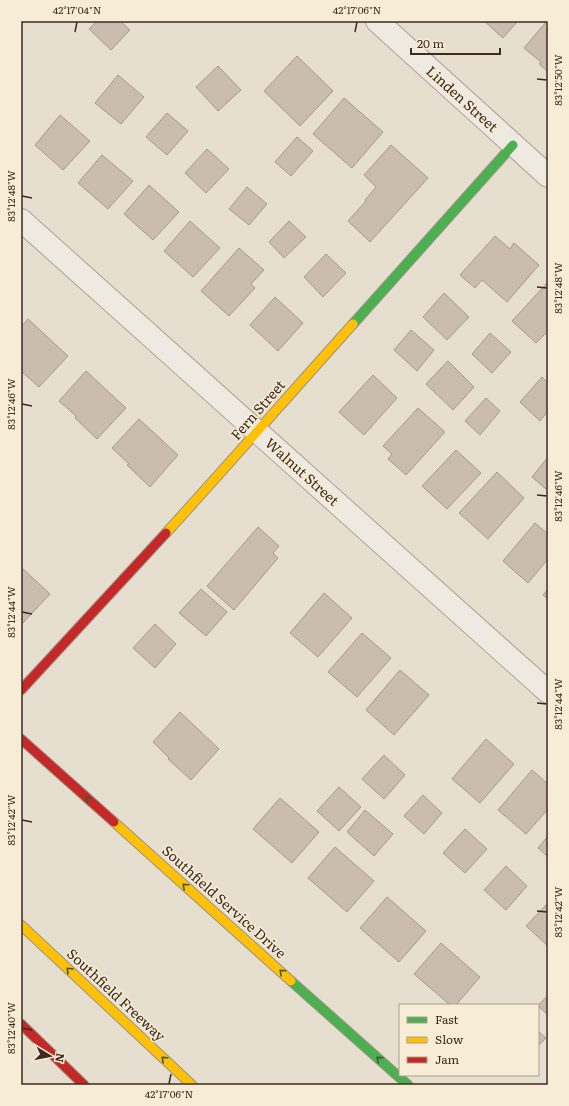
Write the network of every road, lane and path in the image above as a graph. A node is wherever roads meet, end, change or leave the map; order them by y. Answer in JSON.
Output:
{"nodes":[{"id":1,"x":377,"y":21,"type":"edge"},
{"id":2,"x":512,"y":145,"type":"junction"},
{"id":3,"x":548,"y":176,"type":"edge"},
{"id":4,"x":21,"y":220,"type":"edge"},
{"id":5,"x":258,"y":432,"type":"junction"},
{"id":6,"x":21,"y":690,"type":"edge"},
{"id":7,"x":548,"y":692,"type":"edge"},
{"id":8,"x":21,"y":739,"type":"edge"},
{"id":9,"x":21,"y":925,"type":"edge"},
{"id":10,"x":21,"y":1024,"type":"edge"},
{"id":11,"x":84,"y":1085,"type":"edge"},
{"id":12,"x":192,"y":1085,"type":"edge"},
{"id":13,"x":408,"y":1085,"type":"edge"}],
"edges":[{"from":1,"to":2,"type":"street","name":"Linden Street"},
{"from":2,"to":3,"type":"street","name":"Linden Street"},
{"from":2,"to":5,"type":"main road","name":"Fern Street"},
{"from":4,"to":5,"type":"street","name":"Walnut Street"},
{"from":5,"to":6,"type":"main road","name":"Fern Street"},
{"from":5,"to":7,"type":"street","name":"Walnut Street"},
{"from":13,"to":8,"type":"main road","name":"Southfield Service Drive","one_way":true},
{"from":12,"to":9,"type":"main road","name":"Southfield Freeway","one_way":true},
{"from":10,"to":11,"type":"main road"}]}
